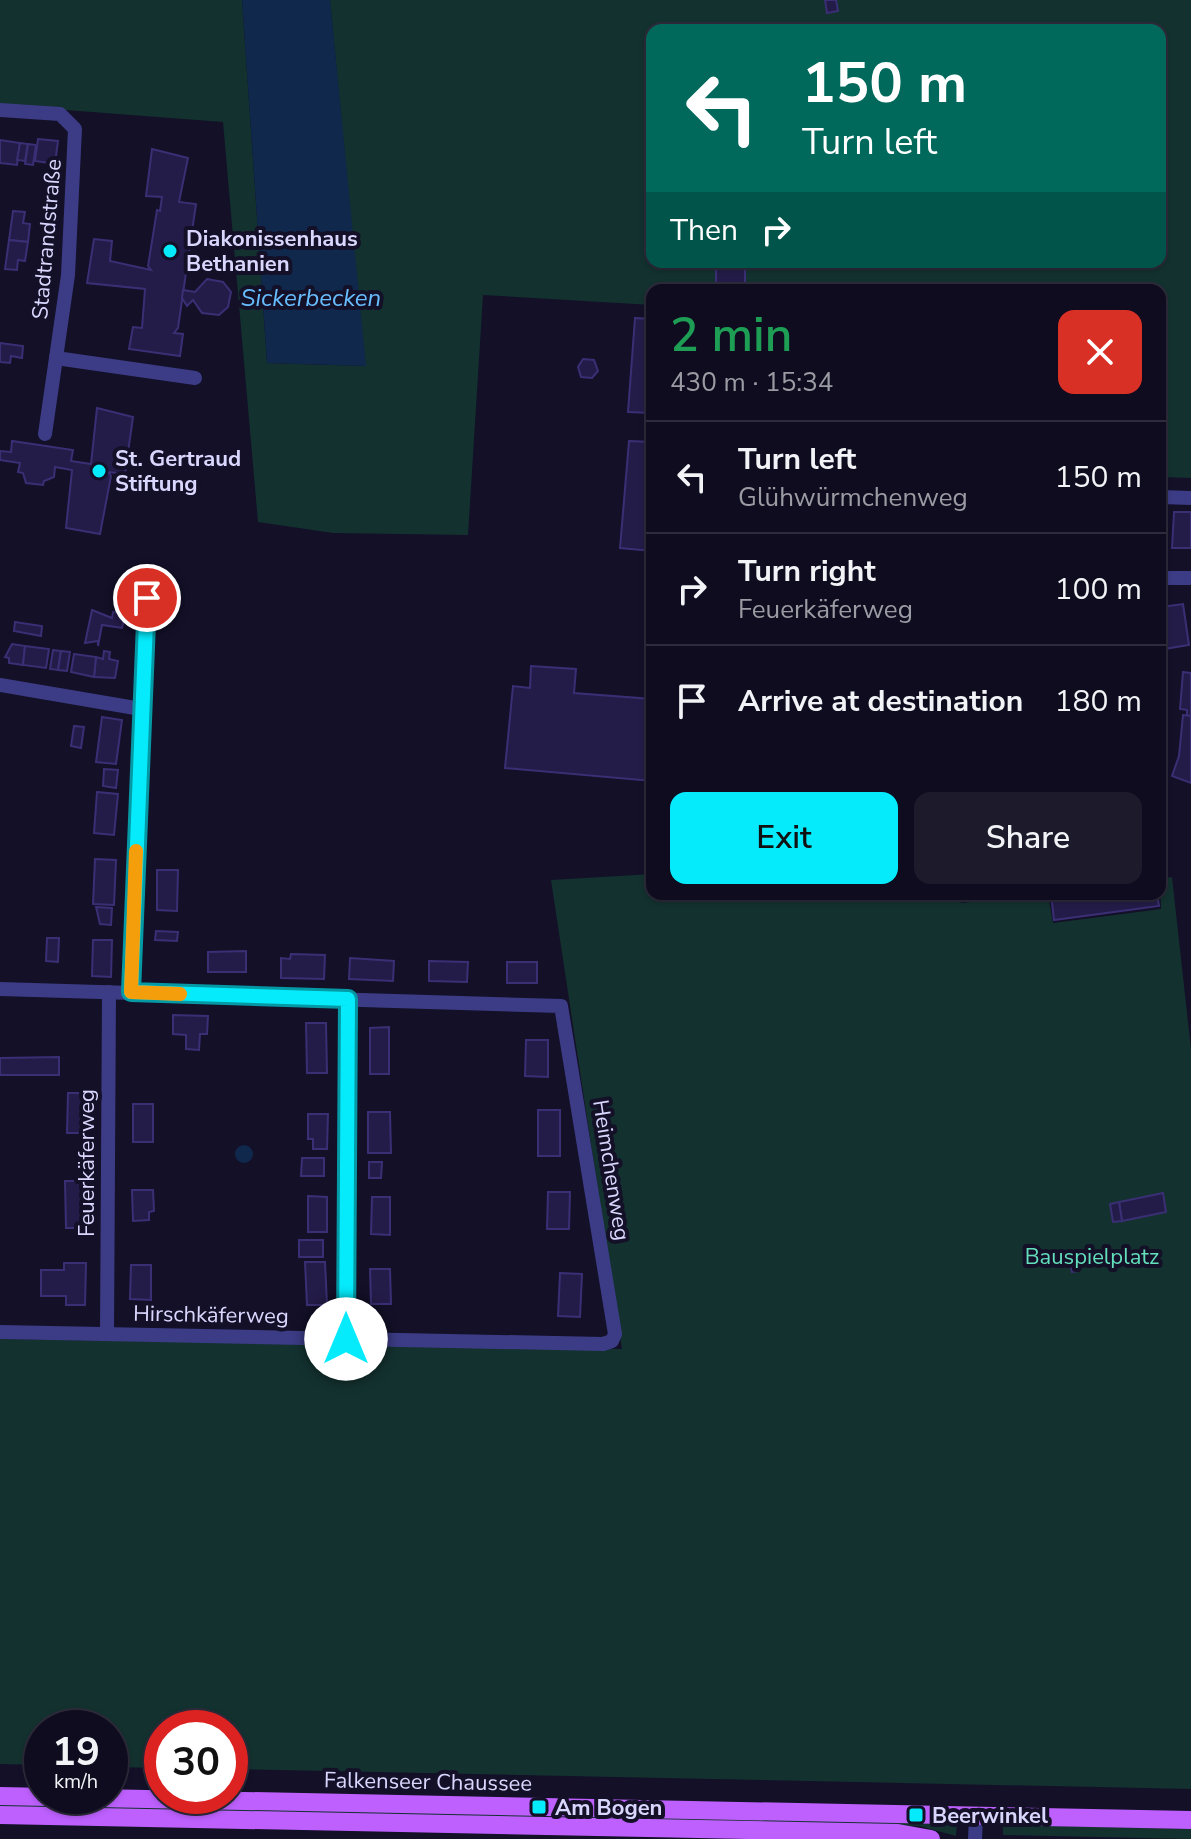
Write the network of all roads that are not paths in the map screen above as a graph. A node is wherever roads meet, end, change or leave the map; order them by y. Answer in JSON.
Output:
{"nodes":[{"id":1,"x":0,"y":110,"type":"edge"},
{"id":2,"x":56,"y":358,"type":"junction"},
{"id":3,"x":195,"y":378,"type":"dead end"},
{"id":4,"x":45,"y":434,"type":"dead end"},
{"id":5,"x":1166,"y":497,"type":"edge"},
{"id":6,"x":1191,"y":498,"type":"edge"},
{"id":7,"x":148,"y":571,"type":"dead end"},
{"id":8,"x":1166,"y":578,"type":"edge"},
{"id":9,"x":1191,"y":578,"type":"edge"},
{"id":10,"x":0,"y":685,"type":"edge"},
{"id":11,"x":141,"y":709,"type":"junction"},
{"id":12,"x":0,"y":989,"type":"edge"},
{"id":13,"x":109,"y":992,"type":"junction"},
{"id":14,"x":131,"y":992,"type":"junction"},
{"id":15,"x":348,"y":999,"type":"junction"},
{"id":16,"x":0,"y":1332,"type":"edge"},
{"id":17,"x":107,"y":1334,"type":"junction"},
{"id":18,"x":346,"y":1339,"type":"junction"},
{"id":19,"x":612,"y":1341,"type":"joint"},
{"id":20,"x":0,"y":1796,"type":"edge"},
{"id":21,"x":0,"y":1815,"type":"edge"},
{"id":22,"x":976,"y":1816,"type":"junction"},
{"id":23,"x":1191,"y":1820,"type":"edge"},
{"id":24,"x":568,"y":1824,"type":"edge"},
{"id":25,"x":931,"y":1839,"type":"edge"},
{"id":26,"x":975,"y":1839,"type":"edge"}],
"edges":[{"from":1,"to":2,"type":"street","name":"Stadtrandstraße"},
{"from":2,"to":3,"type":"street"},
{"from":2,"to":4,"type":"street","name":"Stadtrandstraße"},
{"from":5,"to":6,"type":"street"},
{"from":7,"to":11,"type":"street"},
{"from":8,"to":9,"type":"street"},
{"from":10,"to":11,"type":"street"},
{"from":11,"to":14,"type":"street"},
{"from":12,"to":13,"type":"street"},
{"from":13,"to":14,"type":"street"},
{"from":13,"to":17,"type":"street","name":"Feuerkäferweg"},
{"from":14,"to":15,"type":"street"},
{"from":15,"to":18,"type":"street"},
{"from":15,"to":19,"type":"street","name":"Heimchenweg"},
{"from":16,"to":17,"type":"street","name":"Hirschkäferweg"},
{"from":17,"to":18,"type":"street","name":"Hirschkäferweg"},
{"from":18,"to":19,"type":"street","name":"Hirschkäferweg"},
{"from":20,"to":24,"type":"main road","name":"Falkenseer Chaussee"},
{"from":21,"to":24,"type":"main road","name":"Falkenseer Chaussee"},
{"from":22,"to":23,"type":"main road","name":"Falkenseer Chaussee"},
{"from":22,"to":24,"type":"main road","name":"Falkenseer Chaussee"},
{"from":22,"to":26,"type":"street"},
{"from":24,"to":25,"type":"main road","name":"Falkenseer Chaussee"}]}
